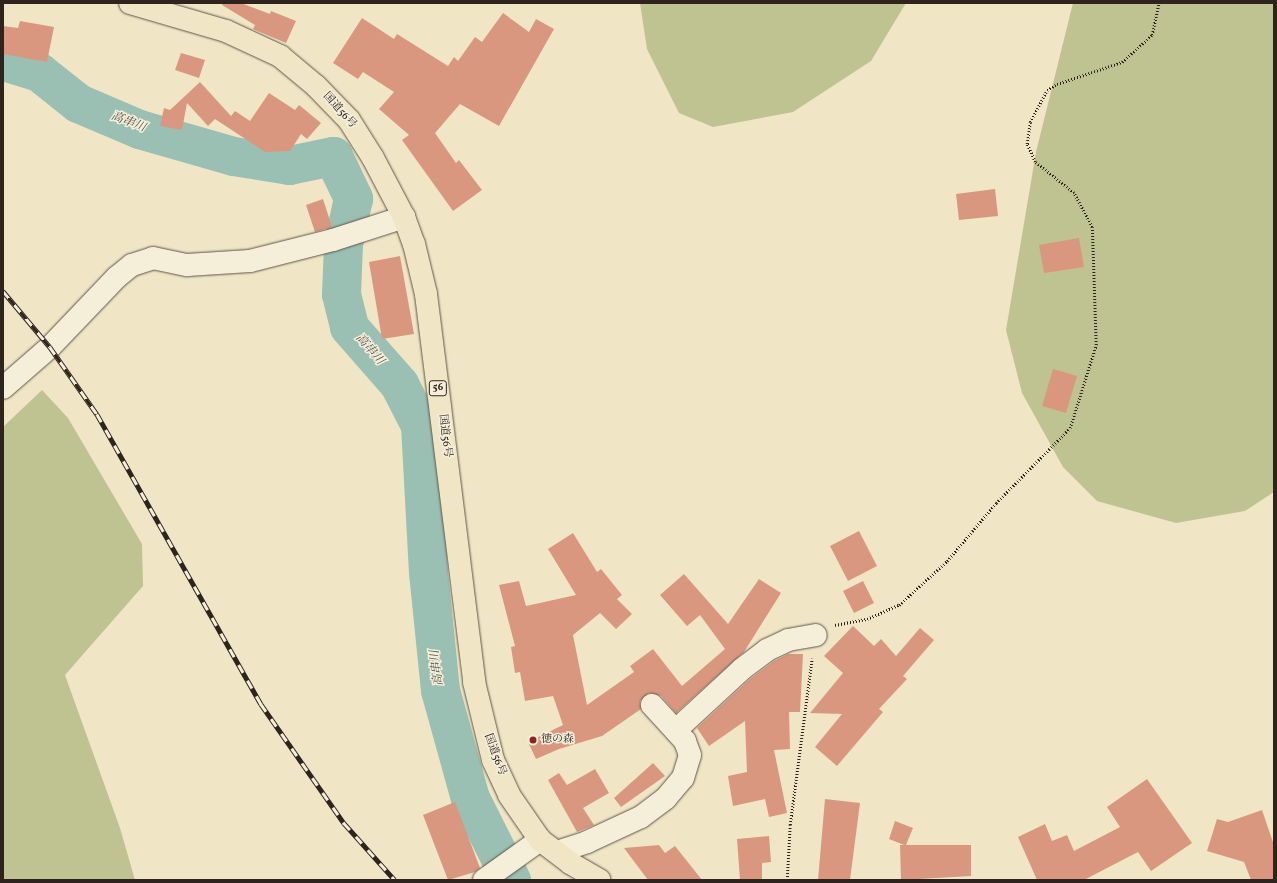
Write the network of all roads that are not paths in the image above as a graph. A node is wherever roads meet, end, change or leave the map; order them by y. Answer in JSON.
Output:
{"nodes":[{"id":1,"x":130,"y":3,"type":"edge"},
{"id":2,"x":404,"y":216,"type":"junction"},
{"id":3,"x":3,"y":388,"type":"edge"},
{"id":4,"x":816,"y":636,"type":"road end"},
{"id":5,"x":652,"y":705,"type":"dead end"},
{"id":6,"x":676,"y":730,"type":"junction"},
{"id":7,"x":549,"y":846,"type":"junction"},
{"id":8,"x":485,"y":880,"type":"edge"},
{"id":9,"x":599,"y":880,"type":"edge"}],
"edges":[{"from":1,"to":2,"type":"highway","name":"国道56号","number":"56"},
{"from":2,"to":3,"type":"street"},
{"from":2,"to":7,"type":"highway","name":"国道56号","number":"56"},
{"from":4,"to":6,"type":"street"},
{"from":5,"to":6,"type":"street"},
{"from":6,"to":7,"type":"street"},
{"from":7,"to":8,"type":"street"},
{"from":7,"to":9,"type":"highway","name":"国道56号","number":"56"}]}
